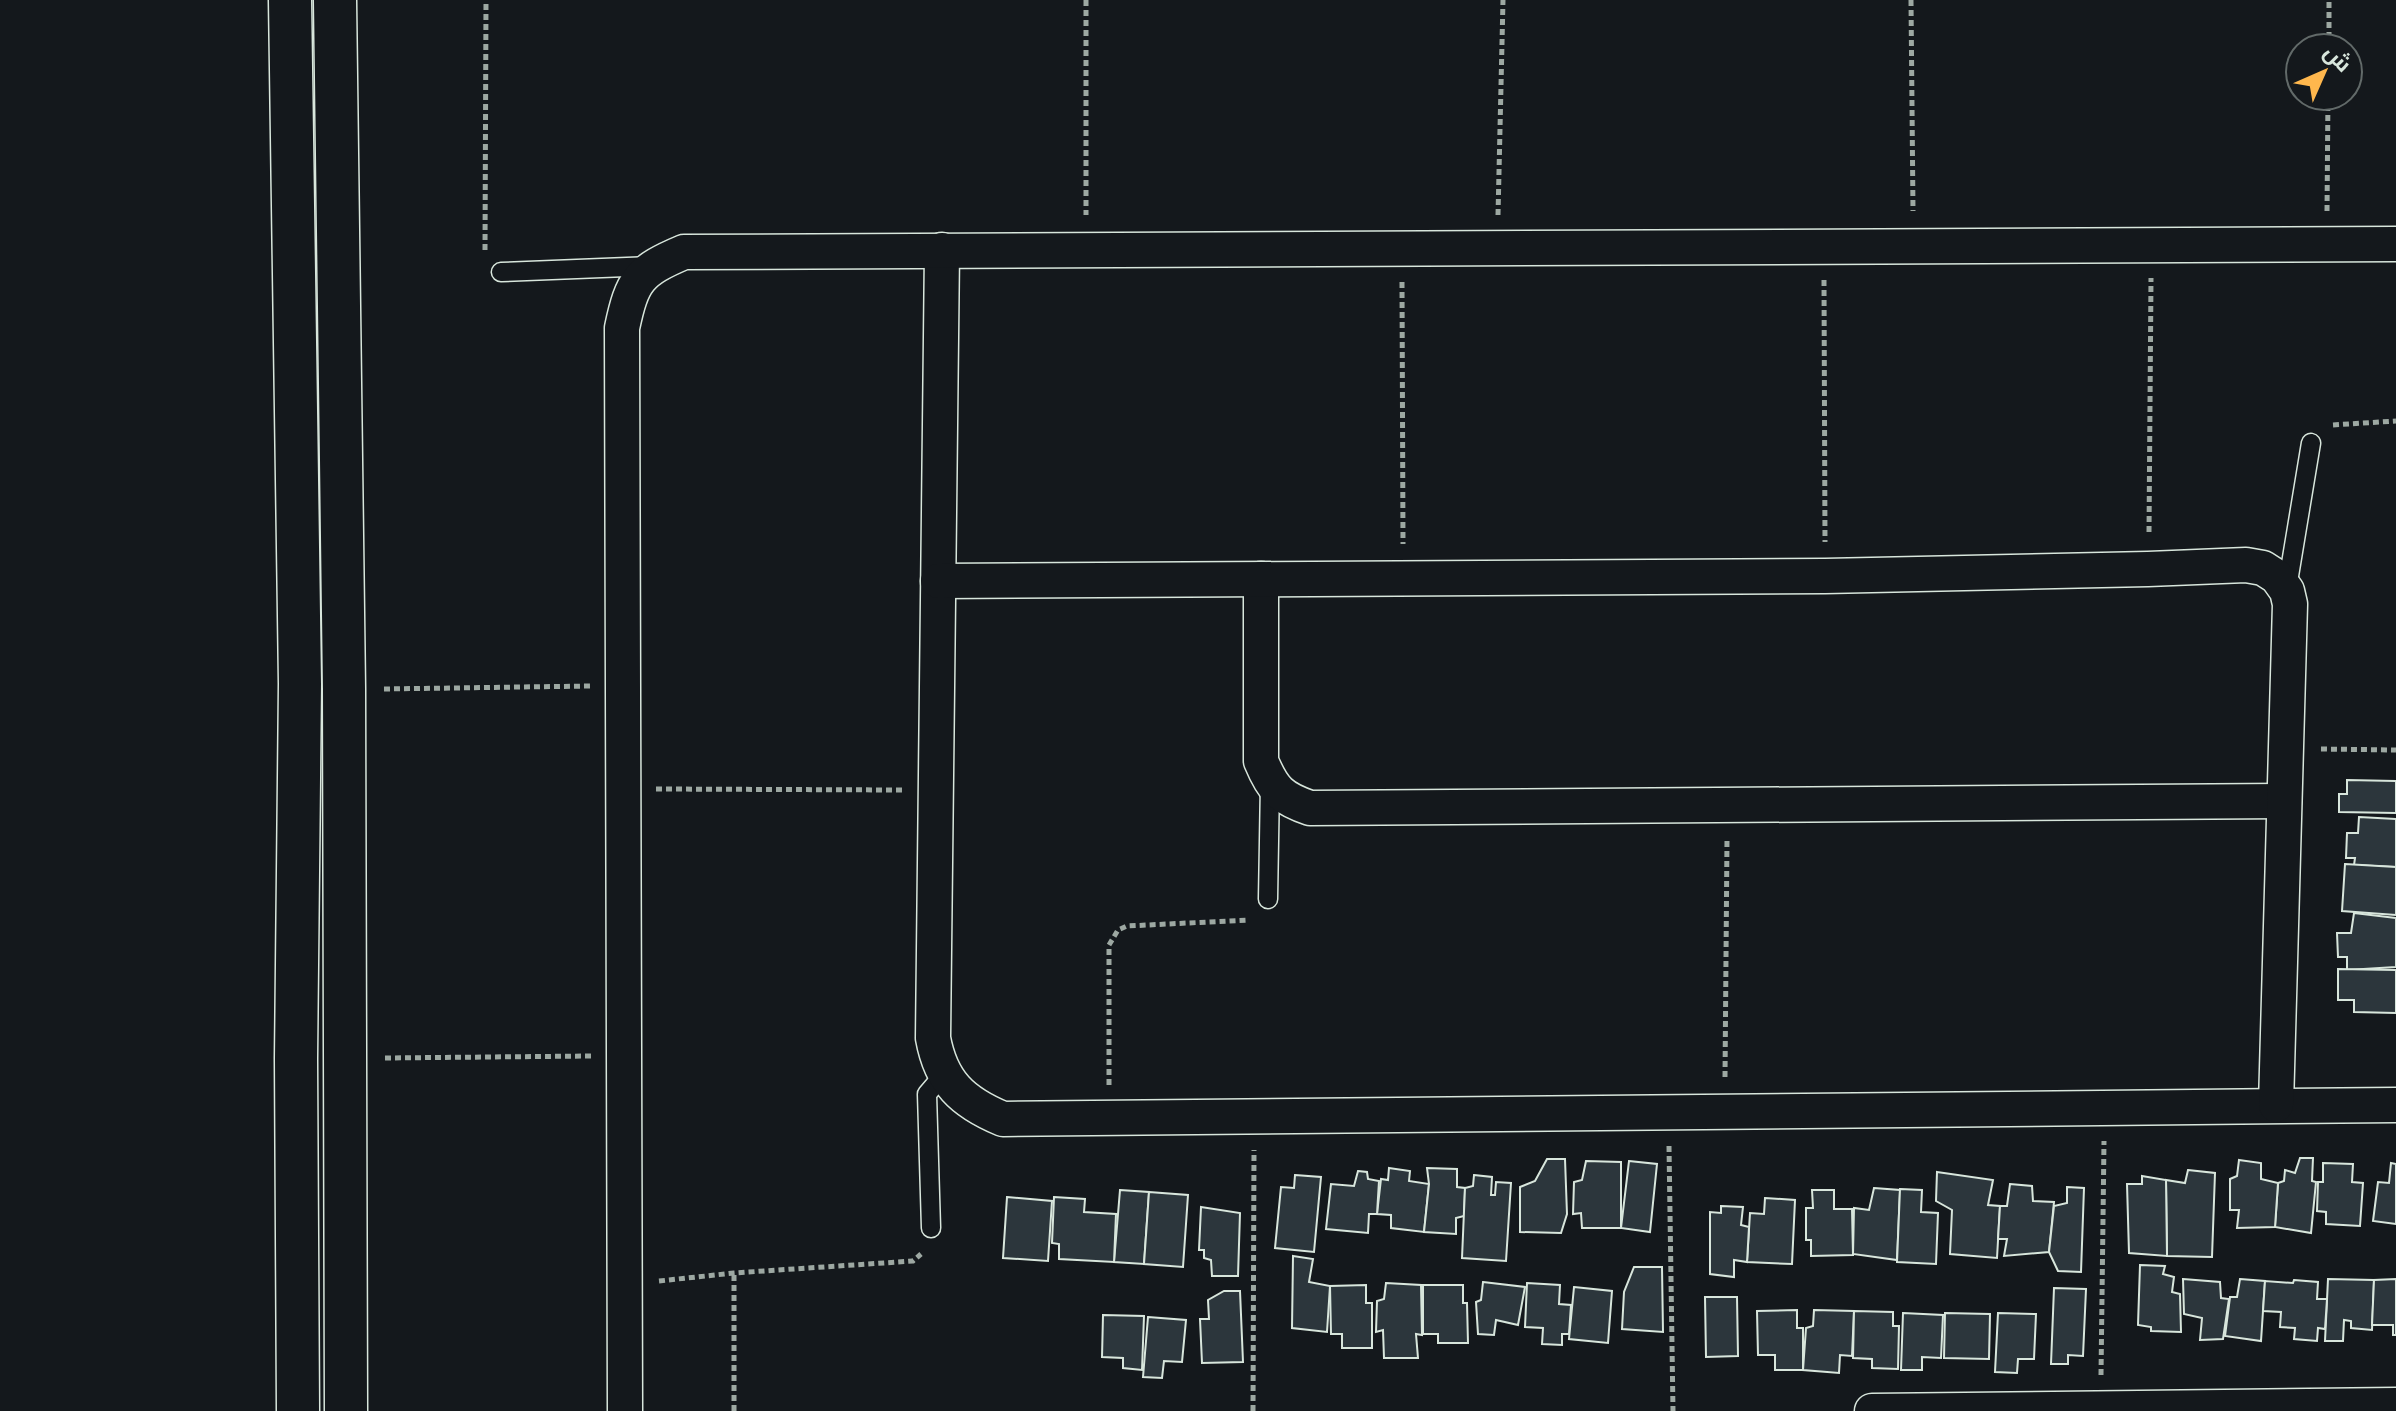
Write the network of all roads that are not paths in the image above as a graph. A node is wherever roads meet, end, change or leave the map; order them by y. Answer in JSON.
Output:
{"nodes":[{"id":1,"x":290,"y":0,"type":"edge"},
{"id":2,"x":335,"y":0,"type":"edge"},
{"id":3,"x":2396,"y":244,"type":"edge"},
{"id":4,"x":942,"y":250,"type":"junction"},
{"id":5,"x":652,"y":266,"type":"junction"},
{"id":6,"x":501,"y":272,"type":"road end"},
{"id":7,"x":2311,"y":443,"type":"road end"},
{"id":8,"x":1261,"y":579,"type":"junction"},
{"id":9,"x":938,"y":581,"type":"junction"},
{"id":10,"x":2287,"y":591,"type":"junction"},
{"id":11,"x":1270,"y":783,"type":"junction"},
{"id":12,"x":2284,"y":801,"type":"junction"},
{"id":13,"x":1268,"y":899,"type":"road end"},
{"id":14,"x":944,"y":1074,"type":"junction"},
{"id":15,"x":2276,"y":1105,"type":"junction"},
{"id":16,"x":2396,"y":1105,"type":"edge"},
{"id":17,"x":931,"y":1228,"type":"road end"},
{"id":18,"x":2396,"y":1405,"type":"edge"},
{"id":19,"x":298,"y":1411,"type":"edge"},
{"id":20,"x":346,"y":1411,"type":"edge"},
{"id":21,"x":625,"y":1411,"type":"edge"},
{"id":22,"x":1872,"y":1411,"type":"edge"}],
"edges":[{"from":1,"to":19,"type":"street"},
{"from":2,"to":20,"type":"street"},
{"from":3,"to":4,"type":"street"},
{"from":4,"to":5,"type":"street"},
{"from":4,"to":9,"type":"street"},
{"from":5,"to":6,"type":"lane"},
{"from":5,"to":21,"type":"street"},
{"from":7,"to":10,"type":"lane"},
{"from":8,"to":9,"type":"street"},
{"from":8,"to":10,"type":"street"},
{"from":8,"to":11,"type":"street"},
{"from":9,"to":14,"type":"street"},
{"from":10,"to":12,"type":"street"},
{"from":11,"to":12,"type":"street"},
{"from":11,"to":13,"type":"lane"},
{"from":12,"to":15,"type":"street"},
{"from":14,"to":15,"type":"street"},
{"from":14,"to":17,"type":"lane"},
{"from":15,"to":16,"type":"street"},
{"from":18,"to":22,"type":"street"}]}
